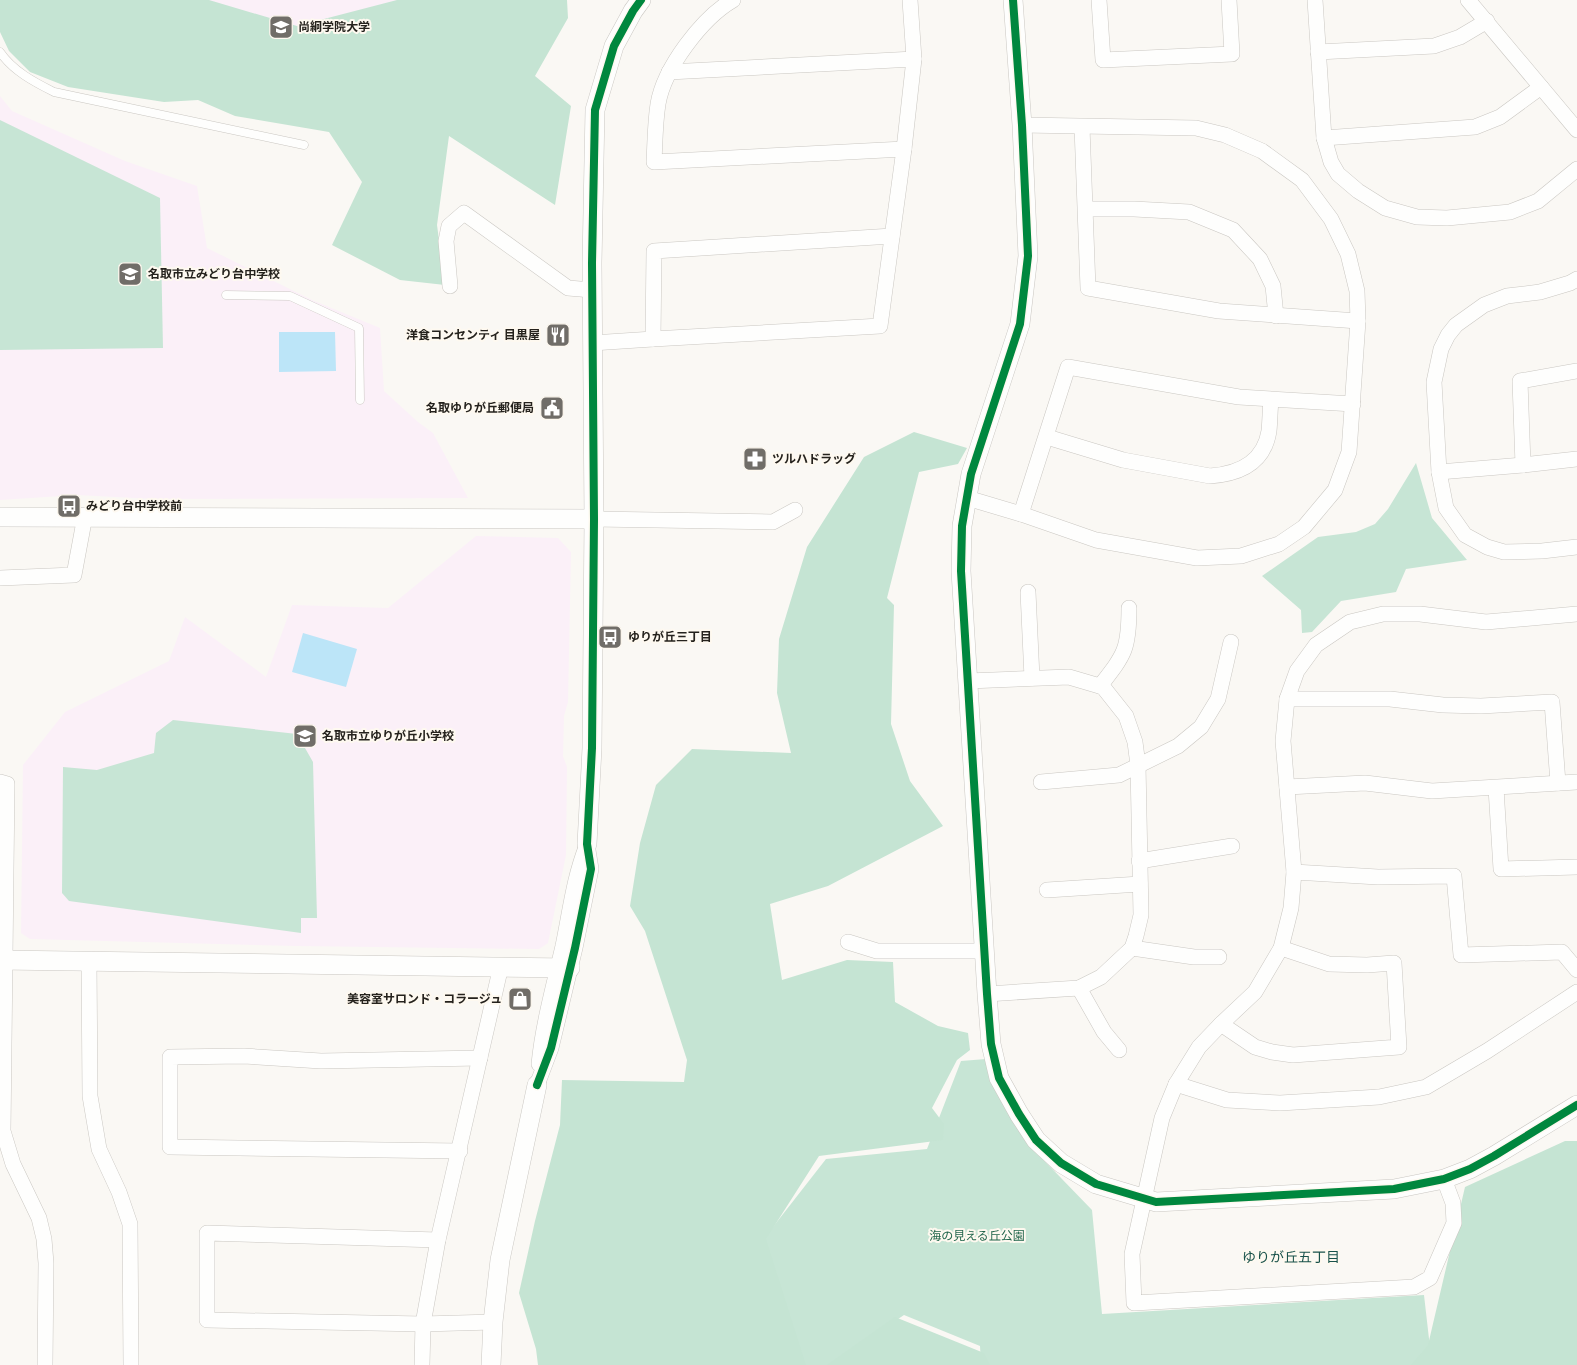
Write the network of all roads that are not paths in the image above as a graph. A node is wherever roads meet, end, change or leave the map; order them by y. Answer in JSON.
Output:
{"nodes":[{"id":1,"x":641,"y":0,"type":"edge"},
{"id":2,"x":733,"y":0,"type":"edge"},
{"id":3,"x":910,"y":0,"type":"edge"},
{"id":4,"x":1013,"y":0,"type":"edge"},
{"id":5,"x":1099,"y":0,"type":"edge"},
{"id":6,"x":1229,"y":0,"type":"edge"},
{"id":7,"x":1315,"y":0,"type":"edge"},
{"id":8,"x":1468,"y":0,"type":"edge"},
{"id":9,"x":1487,"y":21,"type":"junction"},
{"id":10,"x":0,"y":52,"type":"edge"},
{"id":11,"x":1318,"y":52,"type":"junction"},
{"id":12,"x":914,"y":59,"type":"junction"},
{"id":13,"x":669,"y":72,"type":"junction"},
{"id":14,"x":1541,"y":87,"type":"junction"},
{"id":15,"x":1022,"y":125,"type":"junction"},
{"id":16,"x":1082,"y":127,"type":"junction"},
{"id":17,"x":1577,"y":130,"type":"edge"},
{"id":18,"x":1324,"y":138,"type":"junction"},
{"id":19,"x":304,"y":145,"type":"dead end"},
{"id":20,"x":904,"y":149,"type":"junction"},
{"id":21,"x":1577,"y":169,"type":"edge"},
{"id":22,"x":1086,"y":209,"type":"junction"},
{"id":23,"x":892,"y":236,"type":"junction"},
{"id":24,"x":1577,"y":279,"type":"edge"},
{"id":25,"x":450,"y":286,"type":"dead end"},
{"id":26,"x":592,"y":290,"type":"junction"},
{"id":27,"x":226,"y":296,"type":"dead end"},
{"id":28,"x":1276,"y":316,"type":"junction"},
{"id":29,"x":1358,"y":321,"type":"junction"},
{"id":30,"x":653,"y":338,"type":"junction"},
{"id":31,"x":592,"y":344,"type":"junction"},
{"id":32,"x":1577,"y":371,"type":"edge"},
{"id":33,"x":360,"y":400,"type":"dead end"},
{"id":34,"x":1271,"y":400,"type":"junction"},
{"id":35,"x":1353,"y":404,"type":"junction"},
{"id":36,"x":1047,"y":437,"type":"junction"},
{"id":37,"x":1577,"y":459,"type":"edge"},
{"id":38,"x":1523,"y":465,"type":"junction"},
{"id":39,"x":1439,"y":472,"type":"junction"},
{"id":40,"x":967,"y":498,"type":"junction"},
{"id":41,"x":795,"y":510,"type":"dead end"},
{"id":42,"x":1021,"y":514,"type":"junction"},
{"id":43,"x":85,"y":516,"type":"junction"},
{"id":44,"x":0,"y":517,"type":"edge"},
{"id":45,"x":594,"y":519,"type":"junction"},
{"id":46,"x":1577,"y":547,"type":"edge"},
{"id":47,"x":0,"y":578,"type":"edge"},
{"id":48,"x":1028,"y":592,"type":"dead end"},
{"id":49,"x":1129,"y":608,"type":"dead end"},
{"id":50,"x":1577,"y":614,"type":"edge"},
{"id":51,"x":1230,"y":642,"type":"dead end"},
{"id":52,"x":1032,"y":678,"type":"junction"},
{"id":53,"x":968,"y":681,"type":"junction"},
{"id":54,"x":1100,"y":686,"type":"junction"},
{"id":55,"x":1287,"y":699,"type":"junction"},
{"id":56,"x":1138,"y":765,"type":"junction"},
{"id":57,"x":0,"y":782,"type":"edge"},
{"id":58,"x":1041,"y":782,"type":"dead end"},
{"id":59,"x":1577,"y":782,"type":"edge"},
{"id":60,"x":1558,"y":783,"type":"junction"},
{"id":61,"x":1287,"y":787,"type":"junction"},
{"id":62,"x":1496,"y":788,"type":"junction"},
{"id":63,"x":588,"y":844,"type":"joint"},
{"id":64,"x":1232,"y":846,"type":"dead end"},
{"id":65,"x":1139,"y":861,"type":"junction"},
{"id":66,"x":1577,"y":867,"type":"edge"},
{"id":67,"x":1294,"y":872,"type":"junction"},
{"id":68,"x":3,"y":873,"type":"edge"},
{"id":69,"x":1140,"y":884,"type":"junction"},
{"id":70,"x":1047,"y":890,"type":"dead end"},
{"id":71,"x":848,"y":942,"type":"dead end"},
{"id":72,"x":1132,"y":948,"type":"junction"},
{"id":73,"x":1281,"y":948,"type":"junction"},
{"id":74,"x":984,"y":951,"type":"junction"},
{"id":75,"x":1219,"y":957,"type":"dead end"},
{"id":76,"x":2,"y":960,"type":"edge"},
{"id":77,"x":89,"y":961,"type":"junction"},
{"id":78,"x":501,"y":966,"type":"junction"},
{"id":79,"x":564,"y":967,"type":"junction"},
{"id":80,"x":1577,"y":970,"type":"edge"},
{"id":81,"x":1079,"y":988,"type":"junction"},
{"id":82,"x":1577,"y":992,"type":"edge"},
{"id":83,"x":987,"y":994,"type":"junction"},
{"id":84,"x":1221,"y":1024,"type":"junction"},
{"id":85,"x":1119,"y":1050,"type":"dead end"},
{"id":86,"x":2,"y":1058,"type":"edge"},
{"id":87,"x":480,"y":1058,"type":"junction"},
{"id":88,"x":1176,"y":1084,"type":"junction"},
{"id":89,"x":537,"y":1085,"type":"joint"},
{"id":90,"x":1577,"y":1105,"type":"edge"},
{"id":91,"x":460,"y":1151,"type":"junction"},
{"id":92,"x":1444,"y":1178,"type":"junction"},
{"id":93,"x":1145,"y":1199,"type":"junction"},
{"id":94,"x":438,"y":1240,"type":"junction"},
{"id":95,"x":493,"y":1322,"type":"junction"},
{"id":96,"x":423,"y":1324,"type":"junction"},
{"id":97,"x":45,"y":1365,"type":"edge"},
{"id":98,"x":131,"y":1365,"type":"edge"},
{"id":99,"x":422,"y":1365,"type":"edge"},
{"id":100,"x":491,"y":1365,"type":"edge"}],
"edges":[{"from":1,"to":26,"type":"street"},
{"from":2,"to":13,"type":"street"},
{"from":3,"to":12,"type":"street"},
{"from":4,"to":15,"type":"street"},
{"from":5,"to":6,"type":"street"},
{"from":7,"to":11,"type":"street"},
{"from":8,"to":9,"type":"street"},
{"from":9,"to":11,"type":"street"},
{"from":9,"to":14,"type":"street"},
{"from":10,"to":19,"type":"lane"},
{"from":11,"to":18,"type":"street"},
{"from":12,"to":13,"type":"street"},
{"from":12,"to":20,"type":"street"},
{"from":13,"to":20,"type":"street"},
{"from":14,"to":17,"type":"street"},
{"from":14,"to":18,"type":"street"},
{"from":15,"to":16,"type":"street"},
{"from":15,"to":40,"type":"street"},
{"from":16,"to":22,"type":"street"},
{"from":16,"to":29,"type":"street"},
{"from":18,"to":21,"type":"street"},
{"from":20,"to":23,"type":"street"},
{"from":22,"to":28,"type":"street"},
{"from":22,"to":28,"type":"street"},
{"from":23,"to":30,"type":"street"},
{"from":23,"to":30,"type":"street"},
{"from":24,"to":39,"type":"street"},
{"from":25,"to":26,"type":"street"},
{"from":26,"to":31,"type":"street"},
{"from":27,"to":33,"type":"lane"},
{"from":28,"to":29,"type":"street"},
{"from":29,"to":35,"type":"street"},
{"from":30,"to":31,"type":"street"},
{"from":31,"to":45,"type":"street"},
{"from":32,"to":38,"type":"street"},
{"from":34,"to":35,"type":"street"},
{"from":34,"to":36,"type":"street"},
{"from":34,"to":36,"type":"street"},
{"from":35,"to":42,"type":"street"},
{"from":36,"to":42,"type":"street"},
{"from":37,"to":38,"type":"street"},
{"from":38,"to":39,"type":"street"},
{"from":39,"to":46,"type":"street"},
{"from":40,"to":42,"type":"street"},
{"from":40,"to":53,"type":"street"},
{"from":41,"to":45,"type":"street"},
{"from":43,"to":44,"type":"street"},
{"from":43,"to":45,"type":"street"},
{"from":43,"to":47,"type":"street"},
{"from":45,"to":63,"type":"street"},
{"from":48,"to":52,"type":"street"},
{"from":49,"to":54,"type":"street"},
{"from":50,"to":55,"type":"street"},
{"from":51,"to":56,"type":"street"},
{"from":52,"to":53,"type":"street"},
{"from":52,"to":54,"type":"street"},
{"from":53,"to":74,"type":"street"},
{"from":54,"to":56,"type":"street"},
{"from":55,"to":60,"type":"street"},
{"from":55,"to":61,"type":"street"},
{"from":56,"to":58,"type":"street"},
{"from":56,"to":65,"type":"street"},
{"from":57,"to":68,"type":"street"},
{"from":59,"to":60,"type":"street"},
{"from":60,"to":62,"type":"street"},
{"from":61,"to":62,"type":"street"},
{"from":61,"to":67,"type":"street"},
{"from":62,"to":66,"type":"street"},
{"from":63,"to":79,"type":"street"},
{"from":64,"to":65,"type":"street"},
{"from":65,"to":69,"type":"street"},
{"from":67,"to":73,"type":"street"},
{"from":67,"to":80,"type":"street"},
{"from":68,"to":76,"type":"street"},
{"from":69,"to":70,"type":"street"},
{"from":69,"to":72,"type":"street"},
{"from":71,"to":74,"type":"street"},
{"from":72,"to":75,"type":"street"},
{"from":72,"to":81,"type":"street"},
{"from":73,"to":84,"type":"street"},
{"from":73,"to":84,"type":"street"},
{"from":74,"to":83,"type":"street"},
{"from":76,"to":77,"type":"street"},
{"from":76,"to":86,"type":"street"},
{"from":77,"to":78,"type":"street"},
{"from":77,"to":98,"type":"street"},
{"from":78,"to":79,"type":"street"},
{"from":78,"to":87,"type":"street"},
{"from":79,"to":89,"type":"street"},
{"from":81,"to":83,"type":"street"},
{"from":81,"to":85,"type":"street"},
{"from":82,"to":88,"type":"street"},
{"from":83,"to":93,"type":"street"},
{"from":84,"to":88,"type":"street"},
{"from":86,"to":97,"type":"street"},
{"from":87,"to":91,"type":"street"},
{"from":87,"to":91,"type":"street"},
{"from":88,"to":93,"type":"street"},
{"from":89,"to":95,"type":"street"},
{"from":90,"to":92,"type":"street"},
{"from":91,"to":94,"type":"street"},
{"from":92,"to":93,"type":"street"},
{"from":92,"to":93,"type":"street"},
{"from":94,"to":96,"type":"street"},
{"from":94,"to":96,"type":"street"},
{"from":95,"to":96,"type":"street"},
{"from":95,"to":100,"type":"street"},
{"from":96,"to":99,"type":"street"}]}
